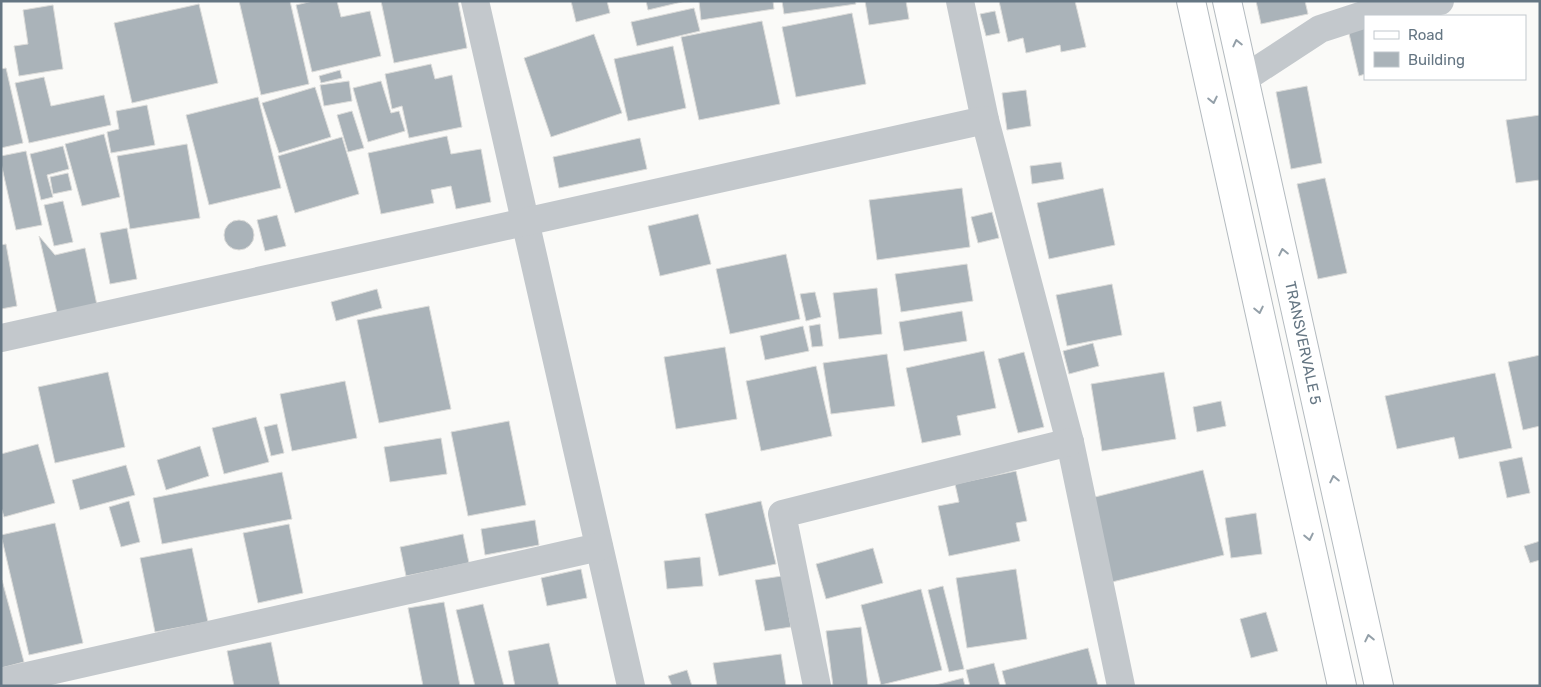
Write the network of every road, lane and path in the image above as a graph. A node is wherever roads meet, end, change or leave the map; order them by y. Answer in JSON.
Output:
{"nodes":[{"id":1,"x":475,"y":1,"type":"edge"},
{"id":2,"x":960,"y":1,"type":"edge"},
{"id":3,"x":1191,"y":1,"type":"edge"},
{"id":4,"x":1227,"y":1,"type":"edge"},
{"id":5,"x":1440,"y":1,"type":"edge"},
{"id":6,"x":1245,"y":78,"type":"junction"},
{"id":7,"x":985,"y":120,"type":"junction"},
{"id":8,"x":525,"y":222,"type":"junction"},
{"id":9,"x":1,"y":338,"type":"edge"},
{"id":10,"x":1070,"y":442,"type":"junction"},
{"id":11,"x":600,"y":547,"type":"junction"},
{"id":12,"x":1,"y":682,"type":"edge"},
{"id":13,"x":631,"y":686,"type":"edge"},
{"id":14,"x":817,"y":686,"type":"edge"},
{"id":15,"x":1121,"y":686,"type":"edge"},
{"id":16,"x":1342,"y":686,"type":"edge"},
{"id":17,"x":1379,"y":686,"type":"edge"}],
"edges":[{"from":1,"to":8,"type":"street"},
{"from":2,"to":7,"type":"street"},
{"from":3,"to":16,"type":"main road","one_way":true},
{"from":6,"to":4,"type":"main road","name":"TRANSVERVALE 5","one_way":true},
{"from":5,"to":6,"type":"street"},
{"from":17,"to":6,"type":"main road","name":"TRANSVERVALE 5","one_way":true},
{"from":7,"to":8,"type":"street"},
{"from":7,"to":10,"type":"street"},
{"from":8,"to":9,"type":"street"},
{"from":8,"to":11,"type":"street"},
{"from":10,"to":14,"type":"street"},
{"from":10,"to":15,"type":"street"},
{"from":11,"to":12,"type":"street"},
{"from":11,"to":13,"type":"street"}]}
